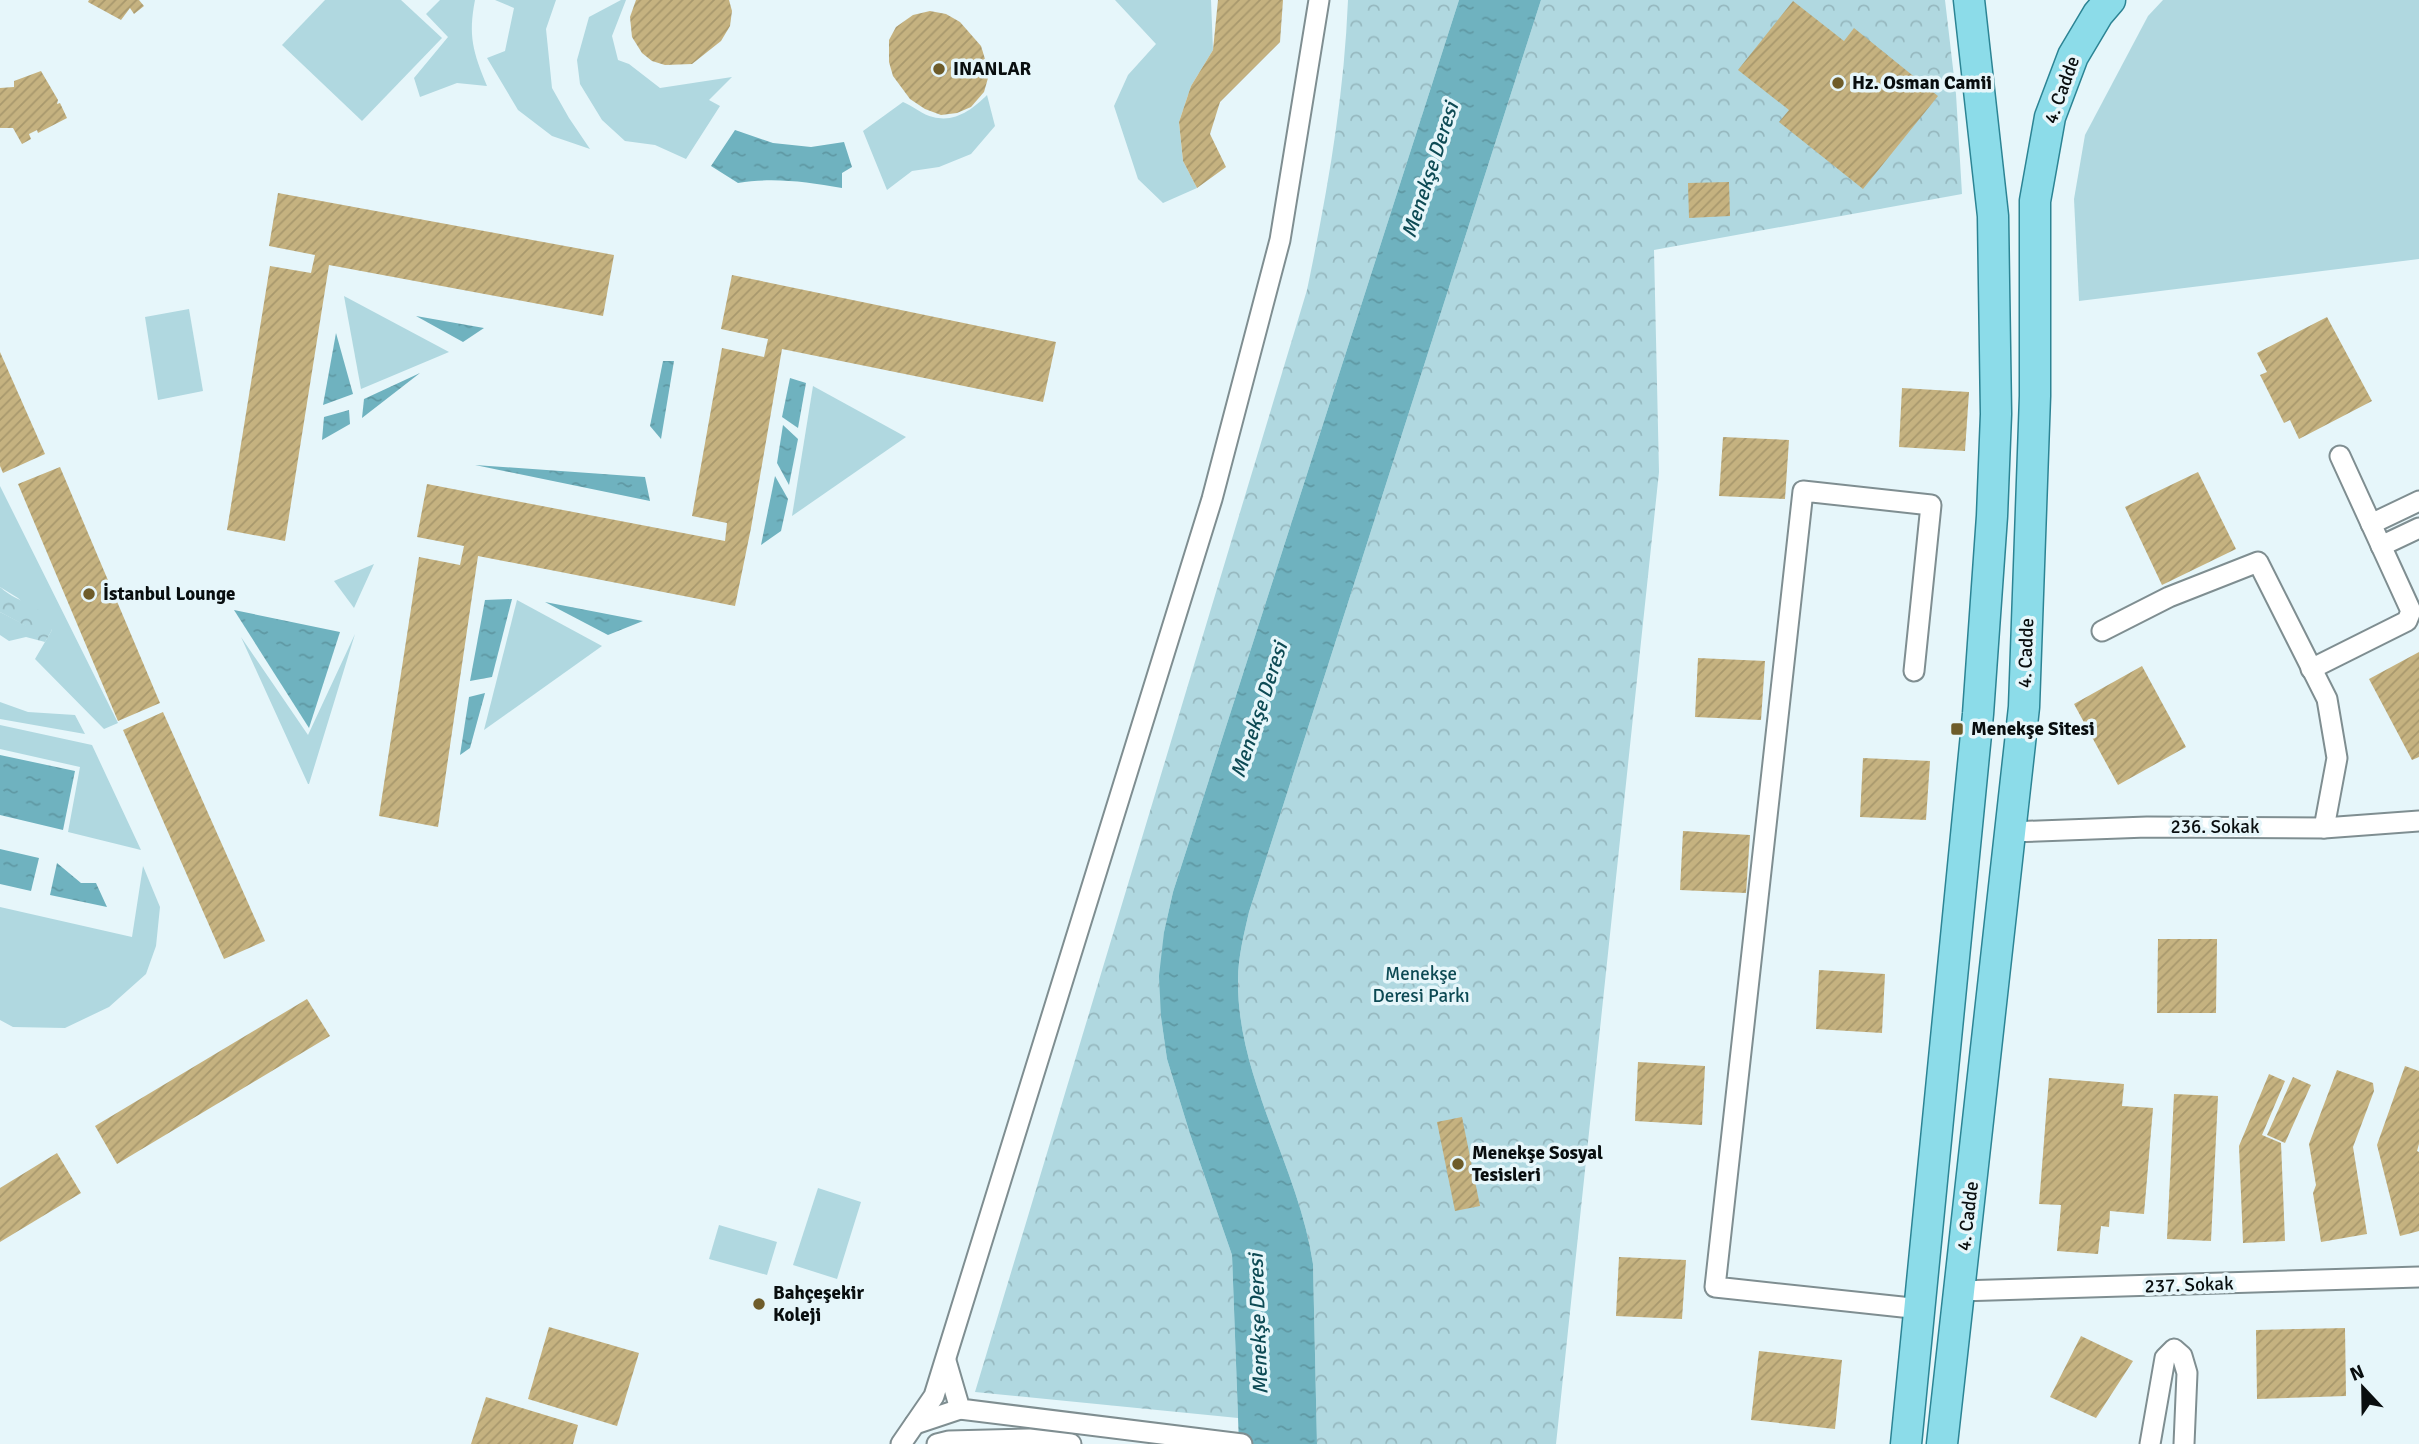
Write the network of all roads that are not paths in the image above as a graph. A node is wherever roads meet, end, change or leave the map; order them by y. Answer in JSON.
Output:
{"nodes":[{"id":1,"x":1319,"y":0,"type":"edge"},
{"id":2,"x":1969,"y":0,"type":"edge"},
{"id":3,"x":2110,"y":0,"type":"edge"},
{"id":4,"x":2340,"y":456,"type":"dead end"},
{"id":5,"x":2419,"y":501,"type":"edge"},
{"id":6,"x":2371,"y":524,"type":"junction"},
{"id":7,"x":2419,"y":528,"type":"edge"},
{"id":8,"x":2381,"y":546,"type":"junction"},
{"id":9,"x":2102,"y":631,"type":"dead end"},
{"id":10,"x":2311,"y":669,"type":"junction"},
{"id":11,"x":1914,"y":671,"type":"dead end"},
{"id":12,"x":2419,"y":821,"type":"edge"},
{"id":13,"x":2324,"y":828,"type":"junction"},
{"id":14,"x":2010,"y":832,"type":"junction"},
{"id":15,"x":2419,"y":1277,"type":"edge"},
{"id":16,"x":1959,"y":1291,"type":"junction"},
{"id":17,"x":1921,"y":1309,"type":"junction"},
{"id":18,"x":946,"y":1361,"type":"junction"},
{"id":19,"x":960,"y":1409,"type":"junction"},
{"id":20,"x":915,"y":1424,"type":"junction"},
{"id":21,"x":901,"y":1444,"type":"edge"},
{"id":22,"x":937,"y":1444,"type":"edge"},
{"id":23,"x":1071,"y":1444,"type":"edge"},
{"id":24,"x":1242,"y":1444,"type":"edge"},
{"id":25,"x":1906,"y":1444,"type":"edge"},
{"id":26,"x":1942,"y":1444,"type":"edge"},
{"id":27,"x":2150,"y":1444,"type":"edge"},
{"id":28,"x":2184,"y":1444,"type":"edge"}],
"edges":[{"from":1,"to":18,"type":"street"},
{"from":2,"to":17,"type":"main road","name":"4. Cadde"},
{"from":3,"to":14,"type":"main road","name":"4. Cadde"},
{"from":4,"to":6,"type":"street"},
{"from":5,"to":6,"type":"street"},
{"from":6,"to":8,"type":"street"},
{"from":7,"to":8,"type":"street"},
{"from":8,"to":10,"type":"street"},
{"from":9,"to":10,"type":"street"},
{"from":10,"to":13,"type":"street"},
{"from":11,"to":17,"type":"street"},
{"from":12,"to":13,"type":"street","name":"236. Sokak"},
{"from":13,"to":14,"type":"street","name":"236. Sokak"},
{"from":14,"to":16,"type":"main road","name":"4. Cadde"},
{"from":15,"to":16,"type":"street","name":"237. Sokak"},
{"from":16,"to":26,"type":"main road","name":"4. Cadde"},
{"from":17,"to":25,"type":"main road","name":"4. Cadde"},
{"from":18,"to":19,"type":"street"},
{"from":18,"to":20,"type":"street"},
{"from":19,"to":20,"type":"street"},
{"from":19,"to":24,"type":"street"},
{"from":20,"to":21,"type":"street"},
{"from":22,"to":23,"type":"street"},
{"from":27,"to":28,"type":"street"}]}
